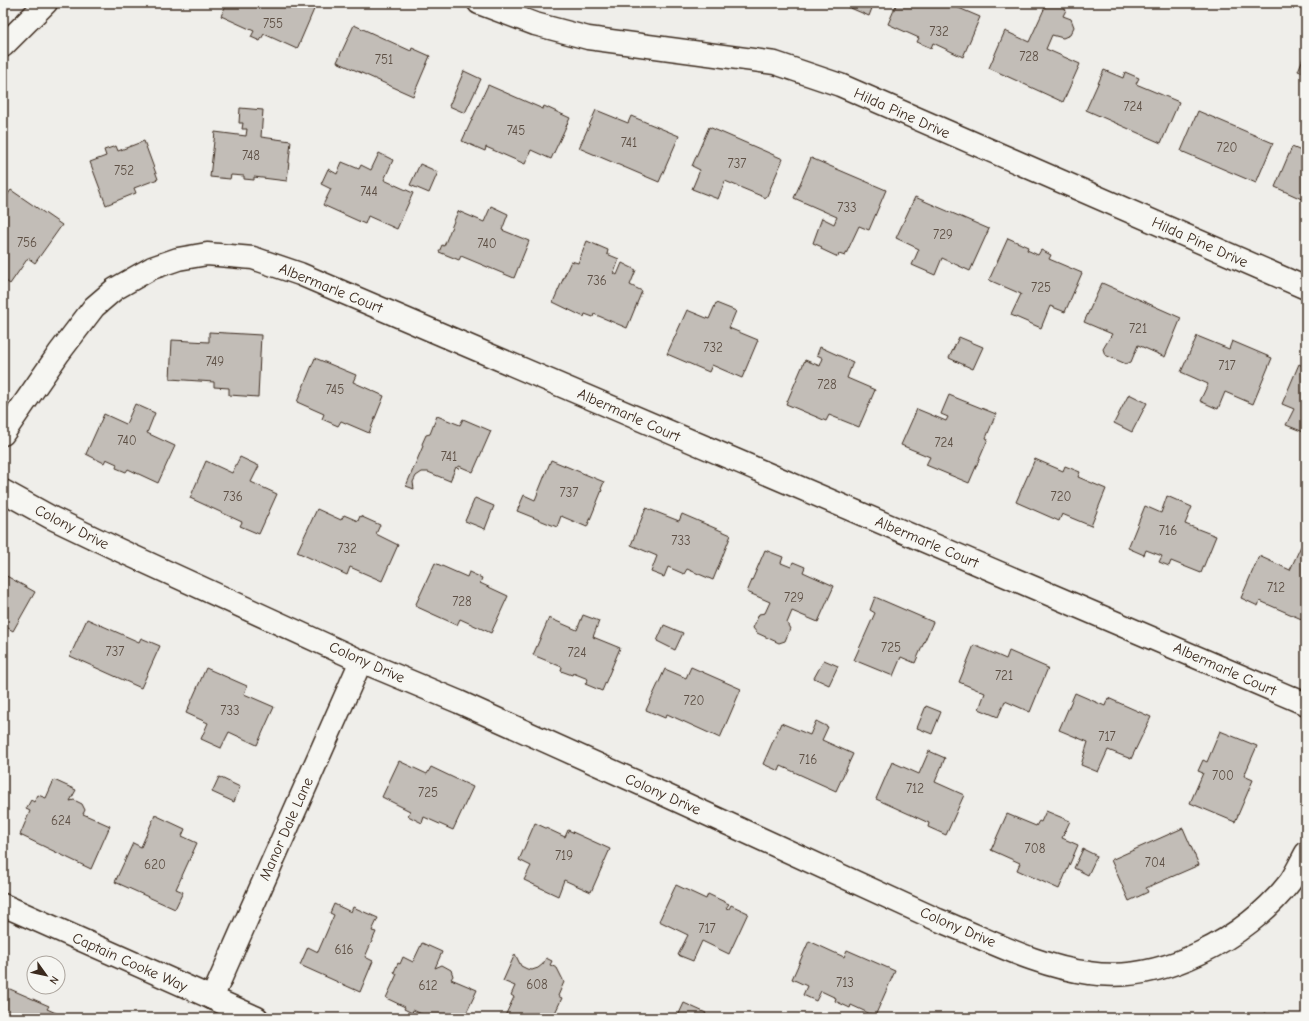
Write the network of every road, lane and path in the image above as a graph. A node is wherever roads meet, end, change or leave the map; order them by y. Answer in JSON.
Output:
{"nodes":[{"id":1,"x":46,"y":3,"type":"edge"},
{"id":2,"x":479,"y":3,"type":"edge"},
{"id":3,"x":3,"y":46,"type":"edge"},
{"id":4,"x":1306,"y":288,"type":"edge"},
{"id":5,"x":3,"y":434,"type":"edge"},
{"id":6,"x":3,"y":491,"type":"edge"},
{"id":7,"x":361,"y":661,"type":"junction"},
{"id":8,"x":1306,"y":704,"type":"edge"},
{"id":9,"x":1306,"y":853,"type":"edge"},
{"id":10,"x":3,"y":905,"type":"edge"},
{"id":11,"x":212,"y":998,"type":"junction"},
{"id":12,"x":258,"y":1018,"type":"edge"}],
"edges":[{"from":1,"to":3,"type":"street"},
{"from":2,"to":4,"type":"street","name":"Hilda Pine Drive"},
{"from":5,"to":8,"type":"street","name":"Albermarle Court"},
{"from":6,"to":7,"type":"street","name":"Colony Drive"},
{"from":7,"to":9,"type":"street","name":"Colony Drive"},
{"from":7,"to":11,"type":"street","name":"Manor Dale Lane"},
{"from":10,"to":11,"type":"street","name":"Captain Cooke Way"},
{"from":11,"to":12,"type":"street","name":"Captain Cooke Way"}]}
